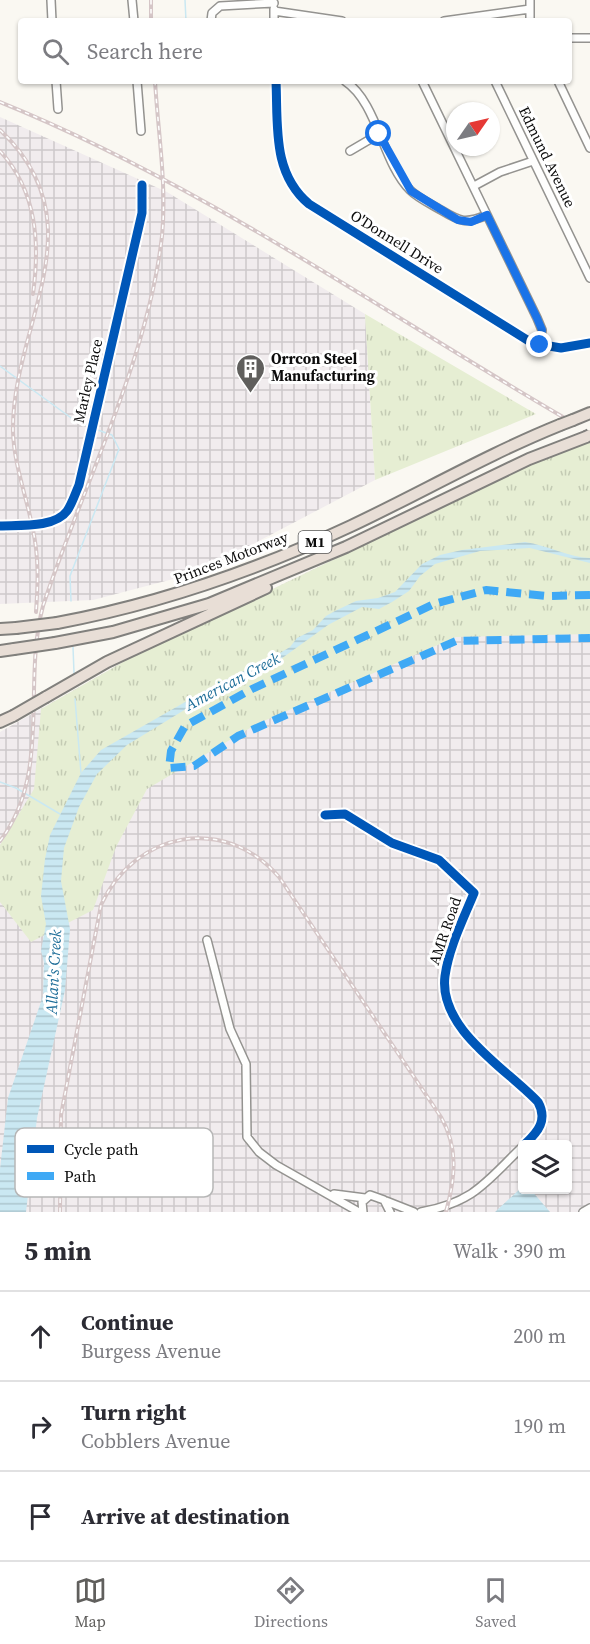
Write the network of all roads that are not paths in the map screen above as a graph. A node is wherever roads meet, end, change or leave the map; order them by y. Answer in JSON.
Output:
{"nodes":[{"id":1,"x":51,"y":0,"type":"edge"},
{"id":2,"x":132,"y":0,"type":"edge"},
{"id":3,"x":530,"y":0,"type":"edge"},
{"id":4,"x":274,"y":5,"type":"edge"},
{"id":5,"x":530,"y":9,"type":"junction"},
{"id":6,"x":52,"y":18,"type":"edge"},
{"id":7,"x":134,"y":18,"type":"edge"},
{"id":8,"x":211,"y":18,"type":"edge"},
{"id":9,"x":329,"y":18,"type":"edge"},
{"id":10,"x":472,"y":18,"type":"edge"},
{"id":11,"x":530,"y":18,"type":"edge"},
{"id":12,"x":572,"y":38,"type":"edge"},
{"id":13,"x":590,"y":38,"type":"edge"},
{"id":14,"x":56,"y":84,"type":"edge"},
{"id":15,"x":137,"y":84,"type":"edge"},
{"id":16,"x":276,"y":84,"type":"edge"},
{"id":17,"x":348,"y":84,"type":"edge"},
{"id":18,"x":423,"y":84,"type":"edge"},
{"id":19,"x":496,"y":84,"type":"edge"},
{"id":20,"x":559,"y":84,"type":"edge"},
{"id":21,"x":58,"y":109,"type":"dead end"},
{"id":22,"x":141,"y":131,"type":"dead end"},
{"id":23,"x":379,"y":134,"type":"junction"},
{"id":24,"x":590,"y":148,"type":"edge"},
{"id":25,"x":350,"y":151,"type":"dead end"},
{"id":26,"x":533,"y":160,"type":"junction"},
{"id":27,"x":142,"y":185,"type":"dead end"},
{"id":28,"x":474,"y":186,"type":"junction"},
{"id":29,"x":487,"y":215,"type":"junction"},
{"id":30,"x":590,"y":278,"type":"edge"},
{"id":31,"x":590,"y":343,"type":"edge"},
{"id":32,"x":540,"y":345,"type":"junction"},
{"id":33,"x":590,"y":414,"type":"edge"},
{"id":34,"x":588,"y":436,"type":"edge"},
{"id":35,"x":0,"y":526,"type":"edge"},
{"id":36,"x":346,"y":547,"type":"junction"},
{"id":37,"x":0,"y":629,"type":"edge"},
{"id":38,"x":0,"y":651,"type":"edge"},
{"id":39,"x":0,"y":723,"type":"edge"},
{"id":40,"x":325,"y":815,"type":"dead end"},
{"id":41,"x":207,"y":940,"type":"dead end"},
{"id":42,"x":529,"y":1140,"type":"edge"},
{"id":43,"x":518,"y":1152,"type":"edge"},
{"id":44,"x":323,"y":1190,"type":"junction"},
{"id":45,"x":365,"y":1198,"type":"junction"},
{"id":46,"x":386,"y":1201,"type":"junction"},
{"id":47,"x":590,"y":1208,"type":"edge"},
{"id":48,"x":361,"y":1212,"type":"edge"},
{"id":49,"x":390,"y":1212,"type":"edge"},
{"id":50,"x":414,"y":1212,"type":"edge"},
{"id":51,"x":421,"y":1212,"type":"edge"},
{"id":52,"x":583,"y":1212,"type":"edge"}],
"edges":[{"from":1,"to":6,"type":"street"},
{"from":2,"to":7,"type":"street"},
{"from":3,"to":5,"type":"street"},
{"from":4,"to":8,"type":"street"},
{"from":4,"to":9,"type":"street"},
{"from":5,"to":10,"type":"street"},
{"from":5,"to":11,"type":"street"},
{"from":12,"to":13,"type":"street"},
{"from":14,"to":21,"type":"street"},
{"from":15,"to":22,"type":"street"},
{"from":16,"to":32,"type":"street","name":"O'Donnell Drive"},
{"from":17,"to":23,"type":"street"},
{"from":18,"to":28,"type":"street"},
{"from":19,"to":26,"type":"street","name":"Edmund Avenue"},
{"from":20,"to":24,"type":"street"},
{"from":23,"to":25,"type":"street"},
{"from":23,"to":29,"type":"street"},
{"from":26,"to":28,"type":"street"},
{"from":26,"to":30,"type":"street","name":"Edmund Avenue"},
{"from":27,"to":35,"type":"street","name":"Marley Place"},
{"from":28,"to":29,"type":"street"},
{"from":29,"to":32,"type":"street"},
{"from":31,"to":32,"type":"street","name":"O'Donnell Drive"},
{"from":33,"to":37,"type":"highway","name":"Princes Motorway","number":"M1","bridge":true},
{"from":34,"to":36,"type":"highway","number":"M1"},
{"from":36,"to":38,"type":"highway","number":"M1","bridge":true},
{"from":36,"to":39,"type":"highway","bridge":true},
{"from":40,"to":42,"type":"street","name":"AMR Road"},
{"from":41,"to":44,"type":"street"},
{"from":43,"to":51,"type":"street","name":"AMR Road"},
{"from":44,"to":45,"type":"street"},
{"from":44,"to":48,"type":"street"},
{"from":45,"to":46,"type":"street"},
{"from":45,"to":48,"type":"street"},
{"from":46,"to":49,"type":"street"},
{"from":46,"to":50,"type":"street"},
{"from":47,"to":52,"type":"street"}]}
